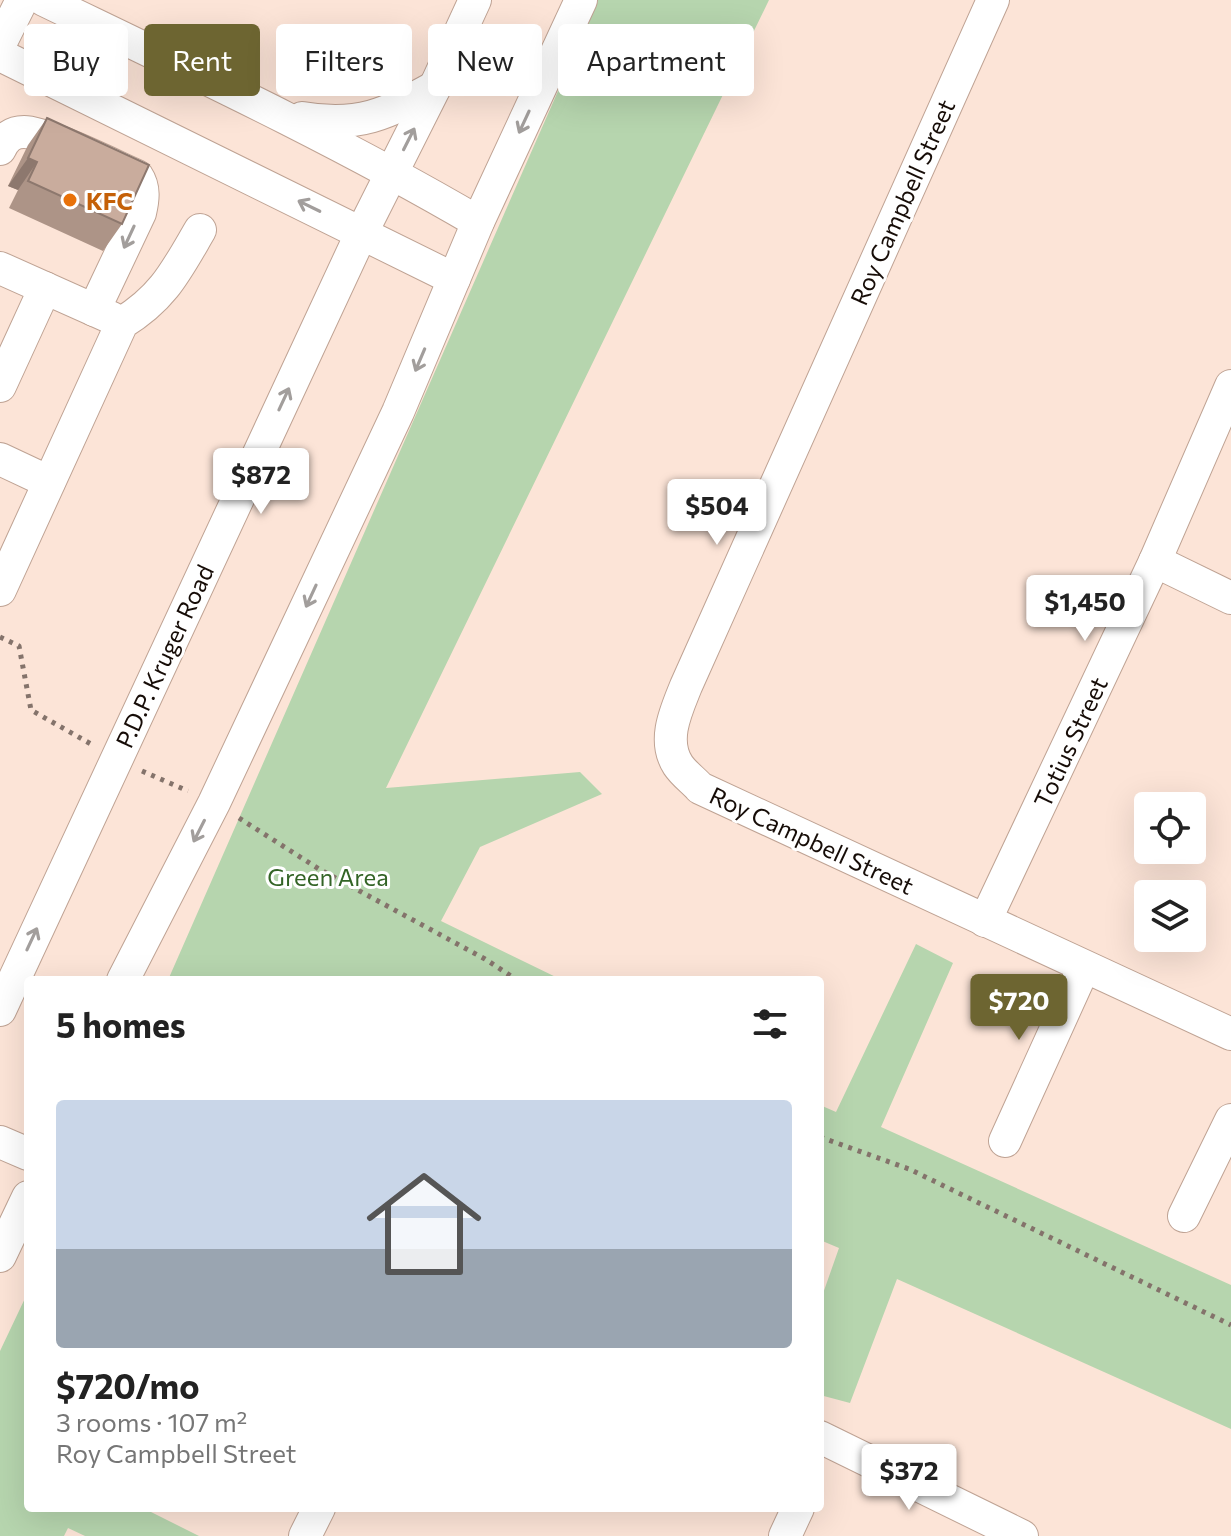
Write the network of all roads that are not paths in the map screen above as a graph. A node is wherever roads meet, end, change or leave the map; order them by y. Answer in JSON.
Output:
{"nodes":[{"id":1,"x":22,"y":0,"type":"edge"},
{"id":2,"x":44,"y":0,"type":"edge"},
{"id":3,"x":475,"y":0,"type":"edge"},
{"id":4,"x":581,"y":0,"type":"edge"},
{"id":5,"x":993,"y":0,"type":"edge"},
{"id":6,"x":464,"y":24,"type":"edge"},
{"id":7,"x":0,"y":44,"type":"edge"},
{"id":8,"x":0,"y":55,"type":"edge"},
{"id":9,"x":428,"y":91,"type":"edge"},
{"id":10,"x":430,"y":96,"type":"edge"},
{"id":11,"x":279,"y":114,"type":"junction"},
{"id":12,"x":0,"y":149,"type":"edge"},
{"id":13,"x":392,"y":172,"type":"junction"},
{"id":14,"x":478,"y":222,"type":"junction"},
{"id":15,"x":200,"y":230,"type":"dead end"},
{"id":16,"x":362,"y":232,"type":"junction"},
{"id":17,"x":0,"y":268,"type":"edge"},
{"id":18,"x":454,"y":279,"type":"junction"},
{"id":19,"x":45,"y":288,"type":"junction"},
{"id":20,"x":108,"y":316,"type":"junction"},
{"id":21,"x":0,"y":386,"type":"edge"},
{"id":22,"x":1231,"y":386,"type":"edge"},
{"id":23,"x":0,"y":459,"type":"edge"},
{"id":24,"x":49,"y":482,"type":"junction"},
{"id":25,"x":1155,"y":561,"type":"junction"},
{"id":26,"x":0,"y":590,"type":"edge"},
{"id":27,"x":1231,"y":598,"type":"edge"},
{"id":28,"x":985,"y":921,"type":"junction"},
{"id":29,"x":1084,"y":967,"type":"junction"},
{"id":30,"x":125,"y":976,"type":"edge"},
{"id":31,"x":0,"y":1010,"type":"edge"},
{"id":32,"x":1231,"y":1034,"type":"edge"},
{"id":33,"x":1231,"y":1120,"type":"edge"},
{"id":34,"x":1005,"y":1141,"type":"dead end"},
{"id":35,"x":0,"y":1142,"type":"edge"},
{"id":36,"x":24,"y":1152,"type":"edge"},
{"id":37,"x":16,"y":1206,"type":"edge"},
{"id":38,"x":1184,"y":1216,"type":"dead end"},
{"id":39,"x":0,"y":1256,"type":"edge"},
{"id":40,"x":824,"y":1446,"type":"edge"},
{"id":41,"x":317,"y":1512,"type":"edge"},
{"id":42,"x":796,"y":1512,"type":"edge"},
{"id":43,"x":305,"y":1536,"type":"edge"},
{"id":44,"x":785,"y":1536,"type":"edge"},
{"id":45,"x":1022,"y":1536,"type":"edge"}],
"edges":[{"from":1,"to":7,"type":"street"},
{"from":2,"to":11,"type":"street"},
{"from":3,"to":6,"type":"street","name":"P.D.P. Kruger Road"},
{"from":4,"to":14,"type":"street","one_way":true},
{"from":5,"to":28,"type":"street","name":"Roy Campbell Street"},
{"from":16,"to":8,"type":"street","one_way":true},
{"from":9,"to":11,"type":"street"},
{"from":13,"to":10,"type":"street","name":"P.D.P. Kruger Road","one_way":true},
{"from":11,"to":13,"type":"street"},
{"from":12,"to":20,"type":"street","one_way":true},
{"from":13,"to":14,"type":"street"},
{"from":13,"to":16,"type":"street","name":"P.D.P. Kruger Road"},
{"from":14,"to":18,"type":"street"},
{"from":15,"to":20,"type":"street"},
{"from":16,"to":18,"type":"street"},
{"from":31,"to":16,"type":"street","name":"P.D.P. Kruger Road","one_way":true},
{"from":17,"to":19,"type":"street"},
{"from":18,"to":30,"type":"street","one_way":true},
{"from":19,"to":20,"type":"street"},
{"from":19,"to":21,"type":"street"},
{"from":20,"to":24,"type":"street"},
{"from":22,"to":25,"type":"street","name":"Totius Street"},
{"from":23,"to":24,"type":"street"},
{"from":24,"to":26,"type":"street"},
{"from":25,"to":27,"type":"street"},
{"from":25,"to":28,"type":"street","name":"Totius Street"},
{"from":28,"to":29,"type":"street","name":"Roy Campbell Street"},
{"from":29,"to":32,"type":"street","name":"Roy Campbell Street"},
{"from":29,"to":34,"type":"street"},
{"from":33,"to":38,"type":"street"},
{"from":35,"to":36,"type":"street"},
{"from":37,"to":39,"type":"street"},
{"from":40,"to":45,"type":"street"},
{"from":41,"to":43,"type":"street"},
{"from":42,"to":44,"type":"street"}]}
